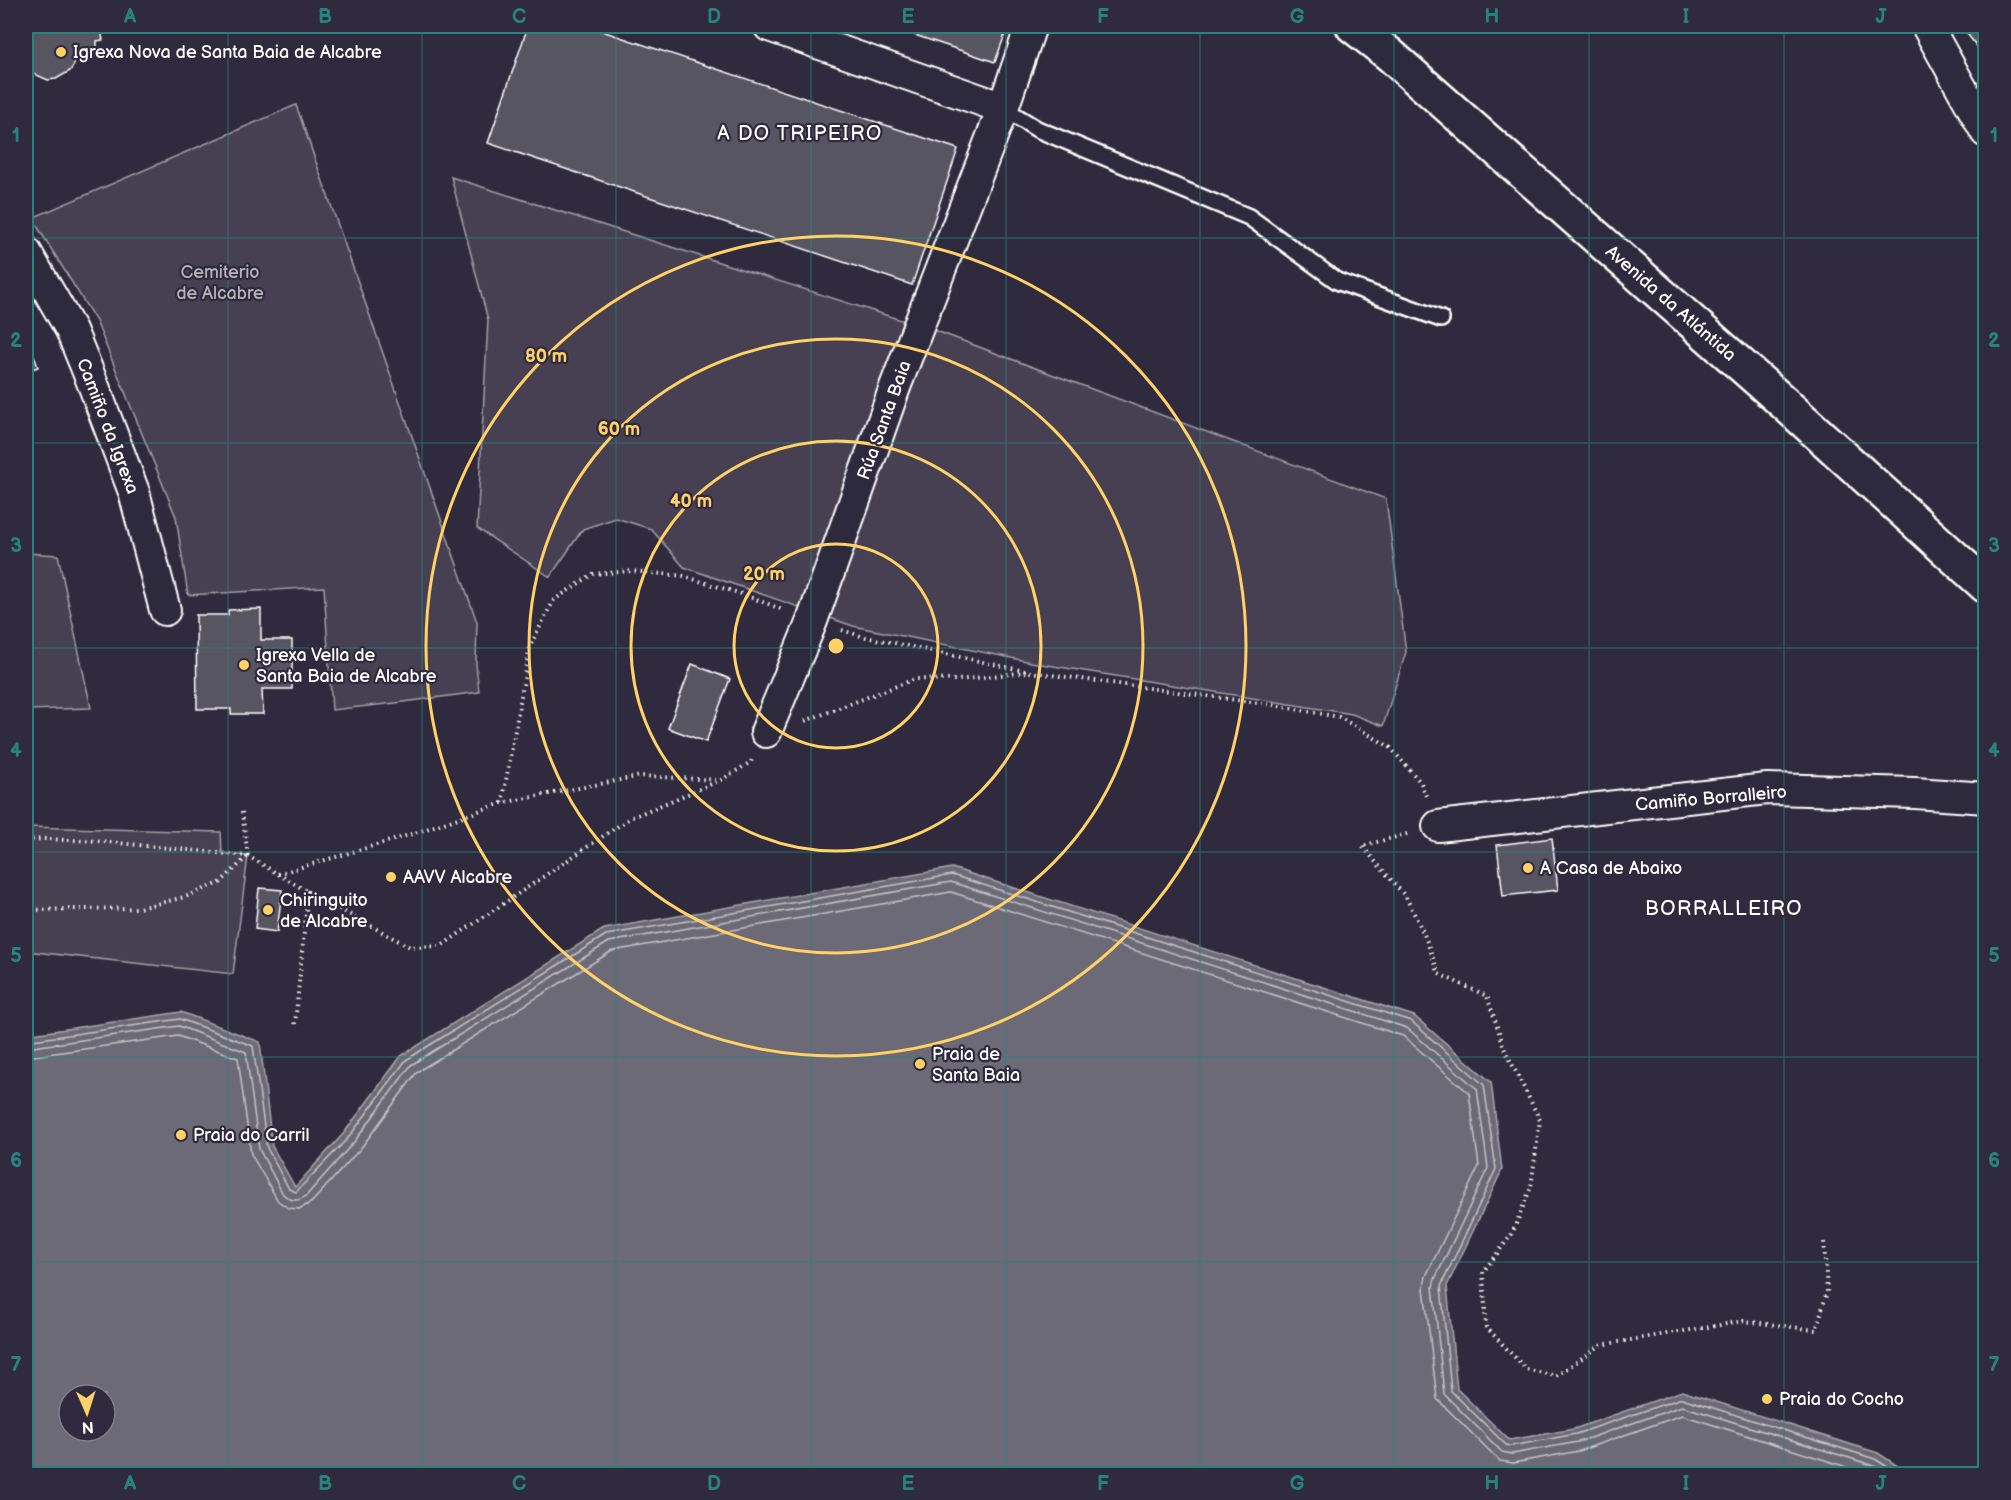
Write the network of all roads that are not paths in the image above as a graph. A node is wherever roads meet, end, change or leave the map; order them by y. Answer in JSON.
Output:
{"nodes":[{"id":1,"x":769,"y":26,"type":"edge"},
{"id":2,"x":1031,"y":26,"type":"edge"},
{"id":3,"x":1353,"y":26,"type":"edge"},
{"id":4,"x":1928,"y":26,"type":"edge"},
{"id":5,"x":1003,"y":108,"type":"junction"},
{"id":6,"x":1986,"y":132,"type":"edge"},
{"id":7,"x":26,"y":252,"type":"edge"},
{"id":8,"x":36,"y":293,"type":"edge"},
{"id":9,"x":1441,"y":319,"type":"dead end"},
{"id":10,"x":1986,"y":586,"type":"edge"},
{"id":11,"x":165,"y":610,"type":"dead end"},
{"id":12,"x":766,"y":732,"type":"road end"},
{"id":13,"x":1986,"y":798,"type":"edge"},
{"id":14,"x":1438,"y":826,"type":"road end"}],
"edges":[{"from":1,"to":5,"type":"street"},
{"from":2,"to":5,"type":"street","name":"Rúa Santa Baia"},
{"from":3,"to":10,"type":"street","name":"Avenida da Atlántida"},
{"from":4,"to":6,"type":"street"},
{"from":5,"to":9,"type":"lane"},
{"from":5,"to":12,"type":"street","name":"Rúa Santa Baia"},
{"from":7,"to":8,"type":"street","name":"Camiño da Igrexa"},
{"from":8,"to":11,"type":"street","name":"Camiño da Igrexa"},
{"from":13,"to":14,"type":"street","name":"Camiño Borralleiro"}]}
